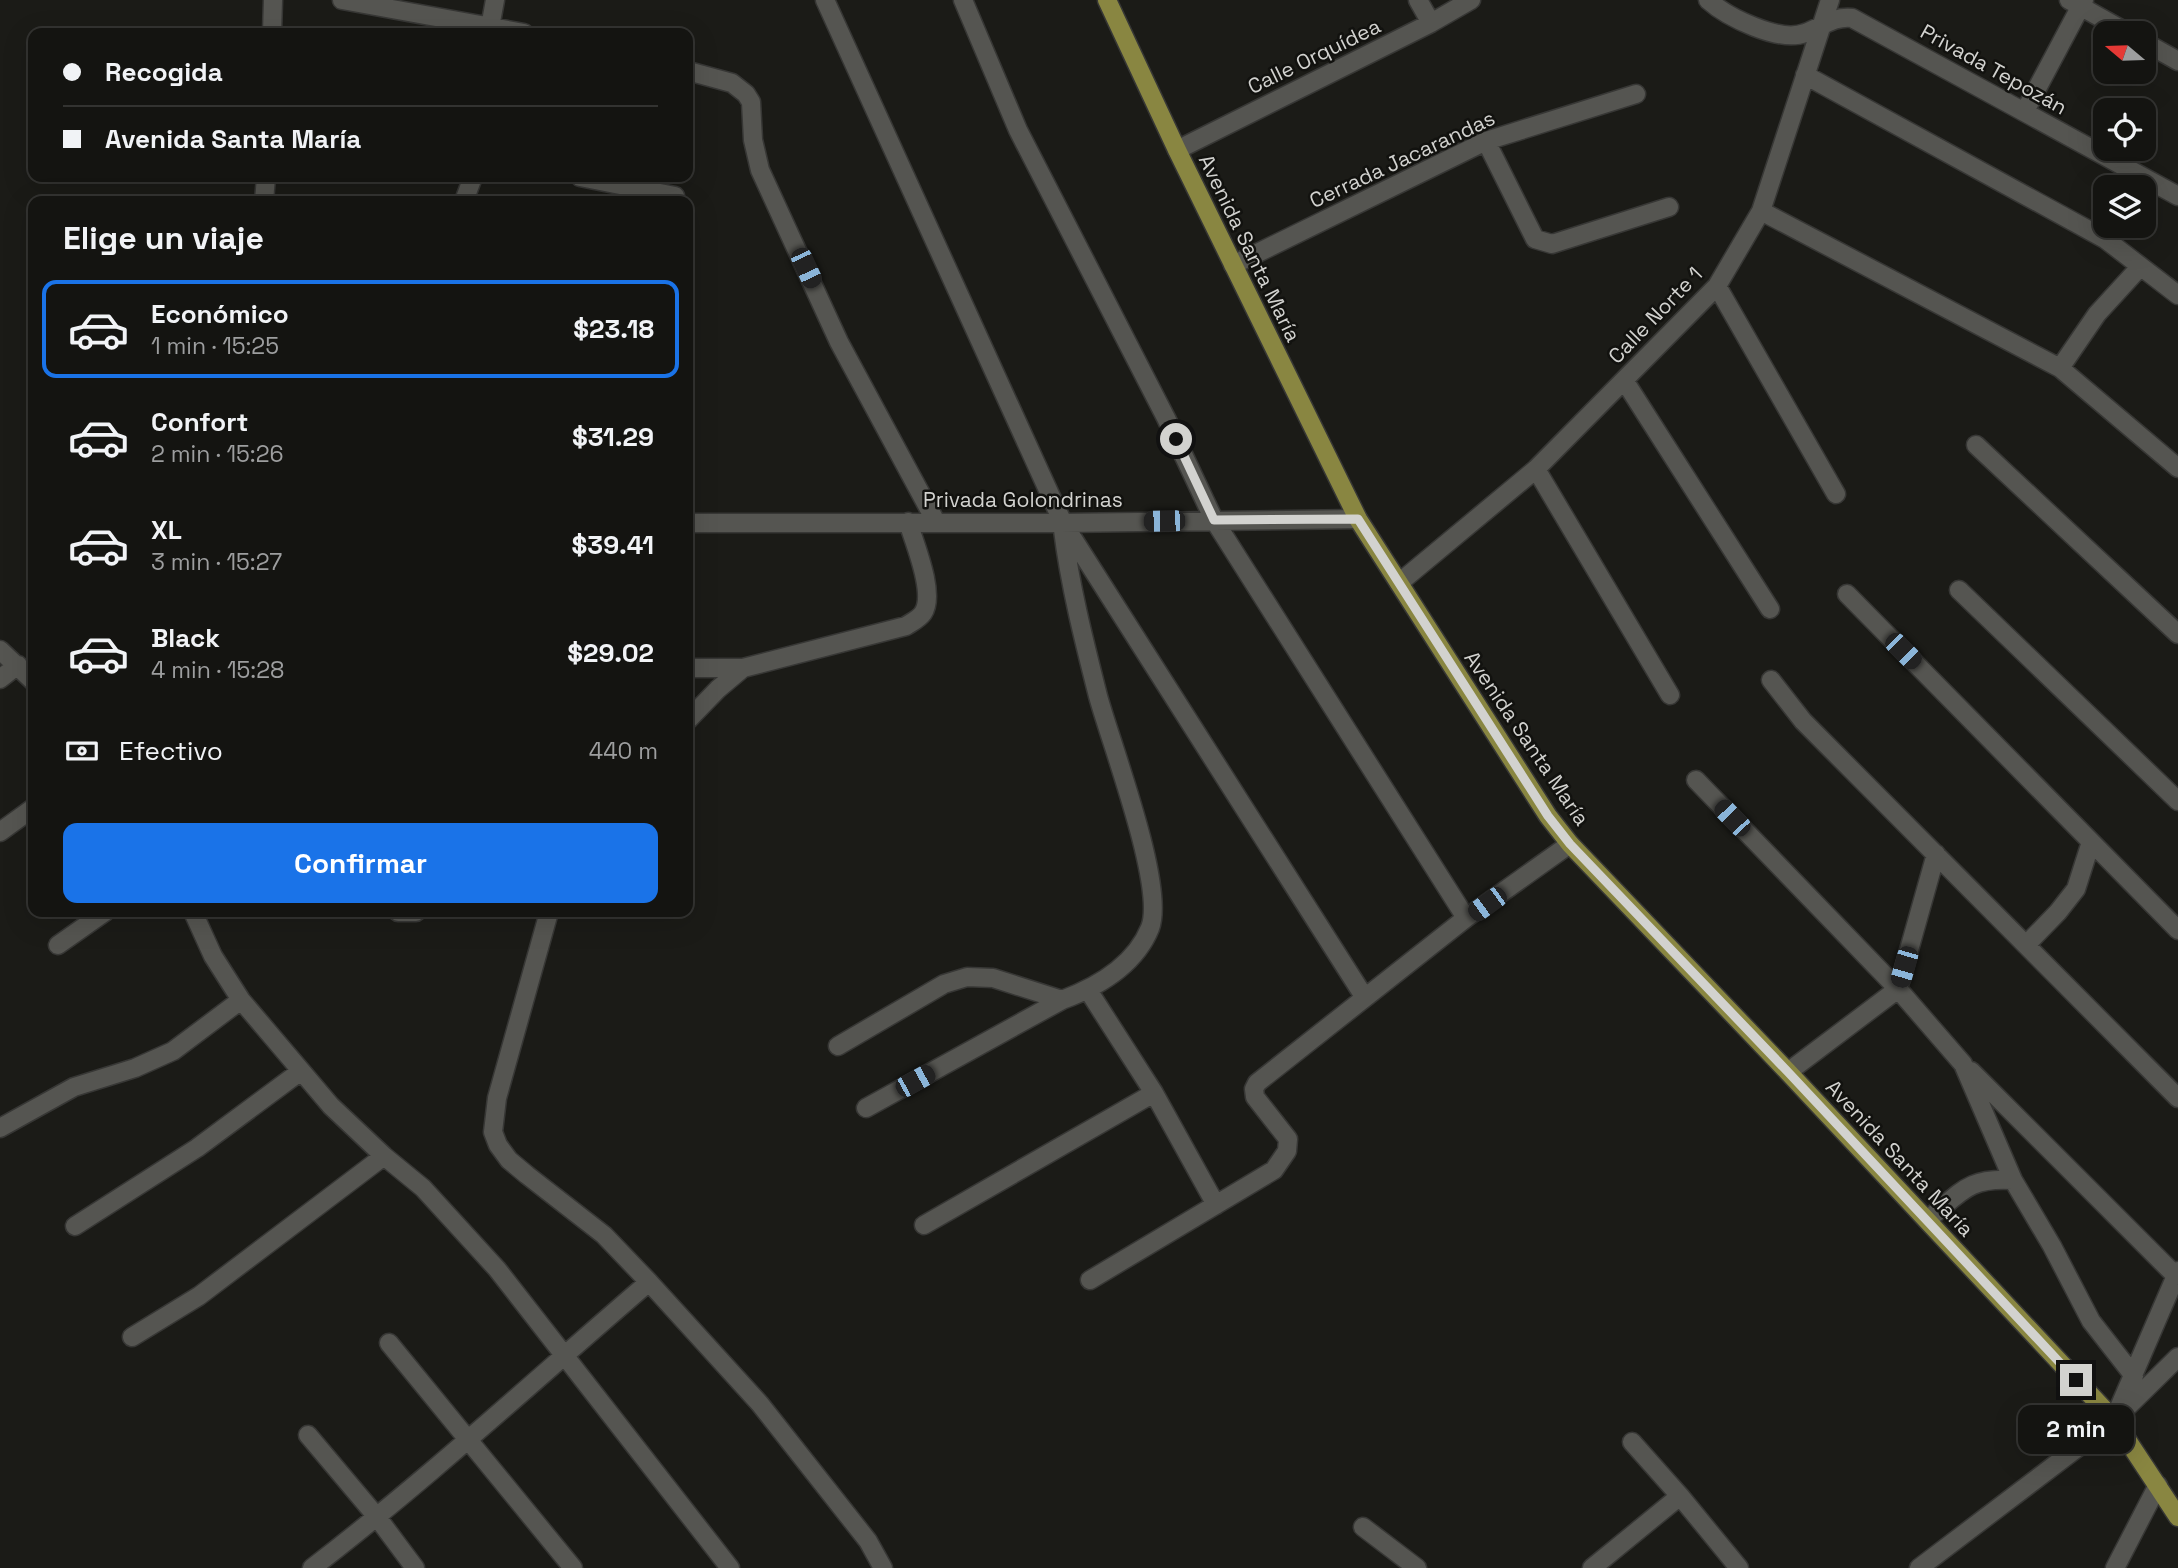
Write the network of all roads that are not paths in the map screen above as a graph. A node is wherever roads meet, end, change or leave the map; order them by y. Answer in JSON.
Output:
{"nodes":[{"id":1,"x":273,"y":0,"type":"edge"},
{"id":2,"x":342,"y":0,"type":"edge"},
{"id":3,"x":495,"y":0,"type":"edge"},
{"id":4,"x":825,"y":0,"type":"edge"},
{"id":5,"x":963,"y":0,"type":"edge"},
{"id":6,"x":1107,"y":0,"type":"edge"},
{"id":7,"x":1418,"y":0,"type":"edge"},
{"id":8,"x":1471,"y":0,"type":"edge"},
{"id":9,"x":1708,"y":0,"type":"edge"},
{"id":10,"x":1830,"y":0,"type":"edge"},
{"id":11,"x":2078,"y":2,"type":"edge"},
{"id":12,"x":2109,"y":21,"type":"edge"},
{"id":13,"x":1431,"y":23,"type":"junction"},
{"id":14,"x":1822,"y":24,"type":"junction"},
{"id":15,"x":272,"y":28,"type":"edge"},
{"id":16,"x":485,"y":28,"type":"edge"},
{"id":17,"x":490,"y":28,"type":"edge"},
{"id":18,"x":2156,"y":49,"type":"edge"},
{"id":19,"x":2178,"y":61,"type":"edge"},
{"id":20,"x":693,"y":72,"type":"edge"},
{"id":21,"x":1805,"y":75,"type":"junction"},
{"id":22,"x":1636,"y":94,"type":"dead end"},
{"id":23,"x":2025,"y":111,"type":"junction"},
{"id":24,"x":1486,"y":141,"type":"junction"},
{"id":25,"x":1177,"y":150,"type":"junction"},
{"id":26,"x":602,"y":182,"type":"edge"},
{"id":27,"x":620,"y":186,"type":"junction"},
{"id":28,"x":612,"y":196,"type":"edge"},
{"id":29,"x":675,"y":196,"type":"dead end"},
{"id":30,"x":2178,"y":196,"type":"edge"},
{"id":31,"x":1669,"y":207,"type":"dead end"},
{"id":32,"x":1761,"y":211,"type":"junction"},
{"id":33,"x":1234,"y":265,"type":"junction"},
{"id":34,"x":2140,"y":267,"type":"junction"},
{"id":35,"x":1717,"y":286,"type":"junction"},
{"id":36,"x":2178,"y":295,"type":"edge"},
{"id":37,"x":2060,"y":368,"type":"junction"},
{"id":38,"x":1624,"y":380,"type":"junction"},
{"id":39,"x":1976,"y":445,"type":"dead end"},
{"id":40,"x":2178,"y":468,"type":"edge"},
{"id":41,"x":1536,"y":469,"type":"junction"},
{"id":42,"x":1836,"y":494,"type":"dead end"},
{"id":43,"x":1358,"y":519,"type":"junction"},
{"id":44,"x":1214,"y":520,"type":"junction"},
{"id":45,"x":908,"y":522,"type":"junction"},
{"id":46,"x":936,"y":522,"type":"junction"},
{"id":47,"x":693,"y":523,"type":"edge"},
{"id":48,"x":1063,"y":523,"type":"junction"},
{"id":49,"x":1399,"y":583,"type":"junction"},
{"id":50,"x":1959,"y":590,"type":"dead end"},
{"id":51,"x":1847,"y":594,"type":"dead end"},
{"id":52,"x":1770,"y":609,"type":"dead end"},
{"id":53,"x":2178,"y":634,"type":"edge"},
{"id":54,"x":0,"y":650,"type":"edge"},
{"id":55,"x":18,"y":665,"type":"junction"},
{"id":56,"x":693,"y":668,"type":"edge"},
{"id":57,"x":743,"y":668,"type":"junction"},
{"id":58,"x":28,"y":676,"type":"edge"},
{"id":59,"x":0,"y":679,"type":"edge"},
{"id":60,"x":1771,"y":680,"type":"dead end"},
{"id":61,"x":1671,"y":695,"type":"dead end"},
{"id":62,"x":693,"y":715,"type":"edge"},
{"id":63,"x":1696,"y":780,"type":"dead end"},
{"id":64,"x":2178,"y":801,"type":"edge"},
{"id":65,"x":28,"y":812,"type":"edge"},
{"id":66,"x":0,"y":832,"type":"edge"},
{"id":67,"x":2091,"y":842,"type":"junction"},
{"id":68,"x":1570,"y":844,"type":"junction"},
{"id":69,"x":1936,"y":855,"type":"junction"},
{"id":70,"x":98,"y":917,"type":"edge"},
{"id":71,"x":195,"y":917,"type":"edge"},
{"id":72,"x":548,"y":917,"type":"edge"},
{"id":73,"x":1466,"y":918,"type":"junction"},
{"id":74,"x":2178,"y":930,"type":"edge"},
{"id":75,"x":58,"y":945,"type":"dead end"},
{"id":76,"x":2026,"y":945,"type":"junction"},
{"id":77,"x":1898,"y":989,"type":"junction"},
{"id":78,"x":1088,"y":990,"type":"junction"},
{"id":79,"x":1365,"y":998,"type":"junction"},
{"id":80,"x":240,"y":1000,"type":"junction"},
{"id":81,"x":1062,"y":1000,"type":"junction"},
{"id":82,"x":838,"y":1046,"type":"dead end"},
{"id":83,"x":1963,"y":1064,"type":"junction"},
{"id":84,"x":301,"y":1071,"type":"junction"},
{"id":85,"x":1788,"y":1072,"type":"junction"},
{"id":86,"x":1154,"y":1093,"type":"junction"},
{"id":87,"x":2178,"y":1098,"type":"edge"},
{"id":88,"x":866,"y":1108,"type":"dead end"},
{"id":89,"x":0,"y":1128,"type":"edge"},
{"id":90,"x":384,"y":1156,"type":"junction"},
{"id":91,"x":2013,"y":1180,"type":"junction"},
{"id":92,"x":1216,"y":1205,"type":"junction"},
{"id":93,"x":1927,"y":1220,"type":"junction"},
{"id":94,"x":924,"y":1225,"type":"dead end"},
{"id":95,"x":75,"y":1226,"type":"dead end"},
{"id":96,"x":2177,"y":1273,"type":"edge"},
{"id":97,"x":1090,"y":1279,"type":"dead end"},
{"id":98,"x":649,"y":1282,"type":"junction"},
{"id":99,"x":132,"y":1338,"type":"dead end"},
{"id":100,"x":389,"y":1343,"type":"dead end"},
{"id":101,"x":564,"y":1354,"type":"junction"},
{"id":102,"x":2178,"y":1357,"type":"edge"},
{"id":103,"x":2134,"y":1376,"type":"junction"},
{"id":104,"x":2114,"y":1420,"type":"junction"},
{"id":105,"x":308,"y":1435,"type":"dead end"},
{"id":106,"x":469,"y":1440,"type":"junction"},
{"id":107,"x":1632,"y":1442,"type":"dead end"},
{"id":108,"x":2158,"y":1485,"type":"junction"},
{"id":109,"x":1681,"y":1496,"type":"junction"},
{"id":110,"x":377,"y":1517,"type":"junction"},
{"id":111,"x":2178,"y":1517,"type":"edge"},
{"id":112,"x":1363,"y":1527,"type":"dead end"},
{"id":113,"x":312,"y":1568,"type":"edge"},
{"id":114,"x":415,"y":1568,"type":"edge"},
{"id":115,"x":573,"y":1568,"type":"edge"},
{"id":116,"x":730,"y":1568,"type":"edge"},
{"id":117,"x":883,"y":1568,"type":"edge"},
{"id":118,"x":1417,"y":1568,"type":"edge"},
{"id":119,"x":1592,"y":1568,"type":"edge"},
{"id":120,"x":1740,"y":1568,"type":"edge"},
{"id":121,"x":1919,"y":1568,"type":"edge"},
{"id":122,"x":2115,"y":1568,"type":"edge"}],
"edges":[{"from":1,"to":15,"type":"street"},
{"from":2,"to":16,"type":"street"},
{"from":3,"to":17,"type":"street"},
{"from":4,"to":48,"type":"street"},
{"from":5,"to":44,"type":"street"},
{"from":6,"to":25,"type":"main road","name":"Avenida Santa María"},
{"from":7,"to":13,"type":"street"},
{"from":8,"to":13,"type":"street","name":"Calle Orquídea"},
{"from":9,"to":14,"type":"street","name":"Privada Tepozán"},
{"from":10,"to":14,"type":"street","name":"Calle Norte 1"},
{"from":11,"to":12,"type":"street"},
{"from":11,"to":23,"type":"street"},
{"from":13,"to":25,"type":"street","name":"Calle Orquídea"},
{"from":14,"to":21,"type":"street","name":"Calle Norte 1"},
{"from":14,"to":23,"type":"street","name":"Privada Tepozán"},
{"from":18,"to":19,"type":"street"},
{"from":20,"to":46,"type":"street"},
{"from":21,"to":32,"type":"street","name":"Calle Norte 1"},
{"from":21,"to":34,"type":"street"},
{"from":22,"to":24,"type":"street","name":"Cerrada Jacarandas"},
{"from":23,"to":30,"type":"street","name":"Privada Tepozán"},
{"from":24,"to":31,"type":"street"},
{"from":24,"to":33,"type":"street","name":"Cerrada Jacarandas"},
{"from":25,"to":33,"type":"main road","name":"Avenida Santa María"},
{"from":26,"to":27,"type":"street"},
{"from":27,"to":28,"type":"street"},
{"from":27,"to":29,"type":"street"},
{"from":32,"to":35,"type":"street","name":"Calle Norte 1"},
{"from":32,"to":37,"type":"street"},
{"from":33,"to":43,"type":"main road","name":"Avenida Santa María"},
{"from":34,"to":36,"type":"street"},
{"from":34,"to":37,"type":"street"},
{"from":35,"to":38,"type":"street","name":"Calle Norte 1"},
{"from":35,"to":42,"type":"street"},
{"from":37,"to":40,"type":"street"},
{"from":38,"to":41,"type":"street","name":"Calle Norte 1"},
{"from":38,"to":52,"type":"street"},
{"from":39,"to":53,"type":"street"},
{"from":41,"to":49,"type":"street","name":"Calle Norte 1"},
{"from":41,"to":61,"type":"street"},
{"from":43,"to":44,"type":"street","name":"Privada Golondrinas"},
{"from":43,"to":49,"type":"main road","name":"Avenida Santa María"},
{"from":44,"to":48,"type":"street","name":"Privada Golondrinas"},
{"from":44,"to":73,"type":"street"},
{"from":45,"to":46,"type":"street","name":"Privada Golondrinas"},
{"from":45,"to":47,"type":"street","name":"Privada Golondrinas"},
{"from":45,"to":57,"type":"street"},
{"from":46,"to":48,"type":"street","name":"Privada Golondrinas"},
{"from":48,"to":78,"type":"street"},
{"from":48,"to":79,"type":"street"},
{"from":49,"to":68,"type":"main road","name":"Avenida Santa María"},
{"from":50,"to":64,"type":"street"},
{"from":51,"to":67,"type":"street"},
{"from":54,"to":55,"type":"street"},
{"from":55,"to":58,"type":"street"},
{"from":55,"to":59,"type":"street"},
{"from":56,"to":57,"type":"street"},
{"from":57,"to":62,"type":"street"},
{"from":60,"to":69,"type":"street"},
{"from":63,"to":77,"type":"street"},
{"from":65,"to":66,"type":"street"},
{"from":67,"to":74,"type":"street"},
{"from":67,"to":76,"type":"street"},
{"from":68,"to":73,"type":"street"},
{"from":68,"to":85,"type":"main road","name":"Avenida Santa María"},
{"from":69,"to":76,"type":"street"},
{"from":69,"to":77,"type":"street"},
{"from":70,"to":75,"type":"street"},
{"from":71,"to":80,"type":"street"},
{"from":72,"to":98,"type":"street"},
{"from":73,"to":79,"type":"street"},
{"from":76,"to":87,"type":"street"},
{"from":77,"to":83,"type":"street"},
{"from":77,"to":85,"type":"street"},
{"from":78,"to":81,"type":"street"},
{"from":78,"to":86,"type":"street"},
{"from":79,"to":92,"type":"street"},
{"from":80,"to":84,"type":"street"},
{"from":80,"to":89,"type":"street"},
{"from":81,"to":82,"type":"street"},
{"from":81,"to":88,"type":"street"},
{"from":83,"to":91,"type":"street"},
{"from":83,"to":96,"type":"street"},
{"from":84,"to":90,"type":"street"},
{"from":84,"to":95,"type":"street"},
{"from":85,"to":93,"type":"main road","name":"Avenida Santa María"},
{"from":86,"to":92,"type":"street"},
{"from":86,"to":94,"type":"street"},
{"from":90,"to":99,"type":"street"},
{"from":90,"to":101,"type":"street"},
{"from":91,"to":93,"type":"street"},
{"from":91,"to":103,"type":"street"},
{"from":92,"to":97,"type":"street"},
{"from":93,"to":104,"type":"main road","name":"Avenida Santa María"},
{"from":96,"to":103,"type":"street"},
{"from":98,"to":101,"type":"street"},
{"from":98,"to":117,"type":"street"},
{"from":100,"to":106,"type":"street"},
{"from":101,"to":106,"type":"street"},
{"from":101,"to":116,"type":"street"},
{"from":102,"to":104,"type":"street"},
{"from":103,"to":104,"type":"street"},
{"from":104,"to":108,"type":"main road","name":"Avenida Santa María"},
{"from":104,"to":121,"type":"street"},
{"from":105,"to":110,"type":"street"},
{"from":106,"to":110,"type":"street"},
{"from":106,"to":115,"type":"street"},
{"from":107,"to":109,"type":"street"},
{"from":108,"to":111,"type":"main road","name":"Avenida Santa María"},
{"from":108,"to":122,"type":"street"},
{"from":109,"to":119,"type":"street"},
{"from":109,"to":120,"type":"street"},
{"from":110,"to":113,"type":"street"},
{"from":110,"to":114,"type":"street"},
{"from":112,"to":118,"type":"street"}]}
